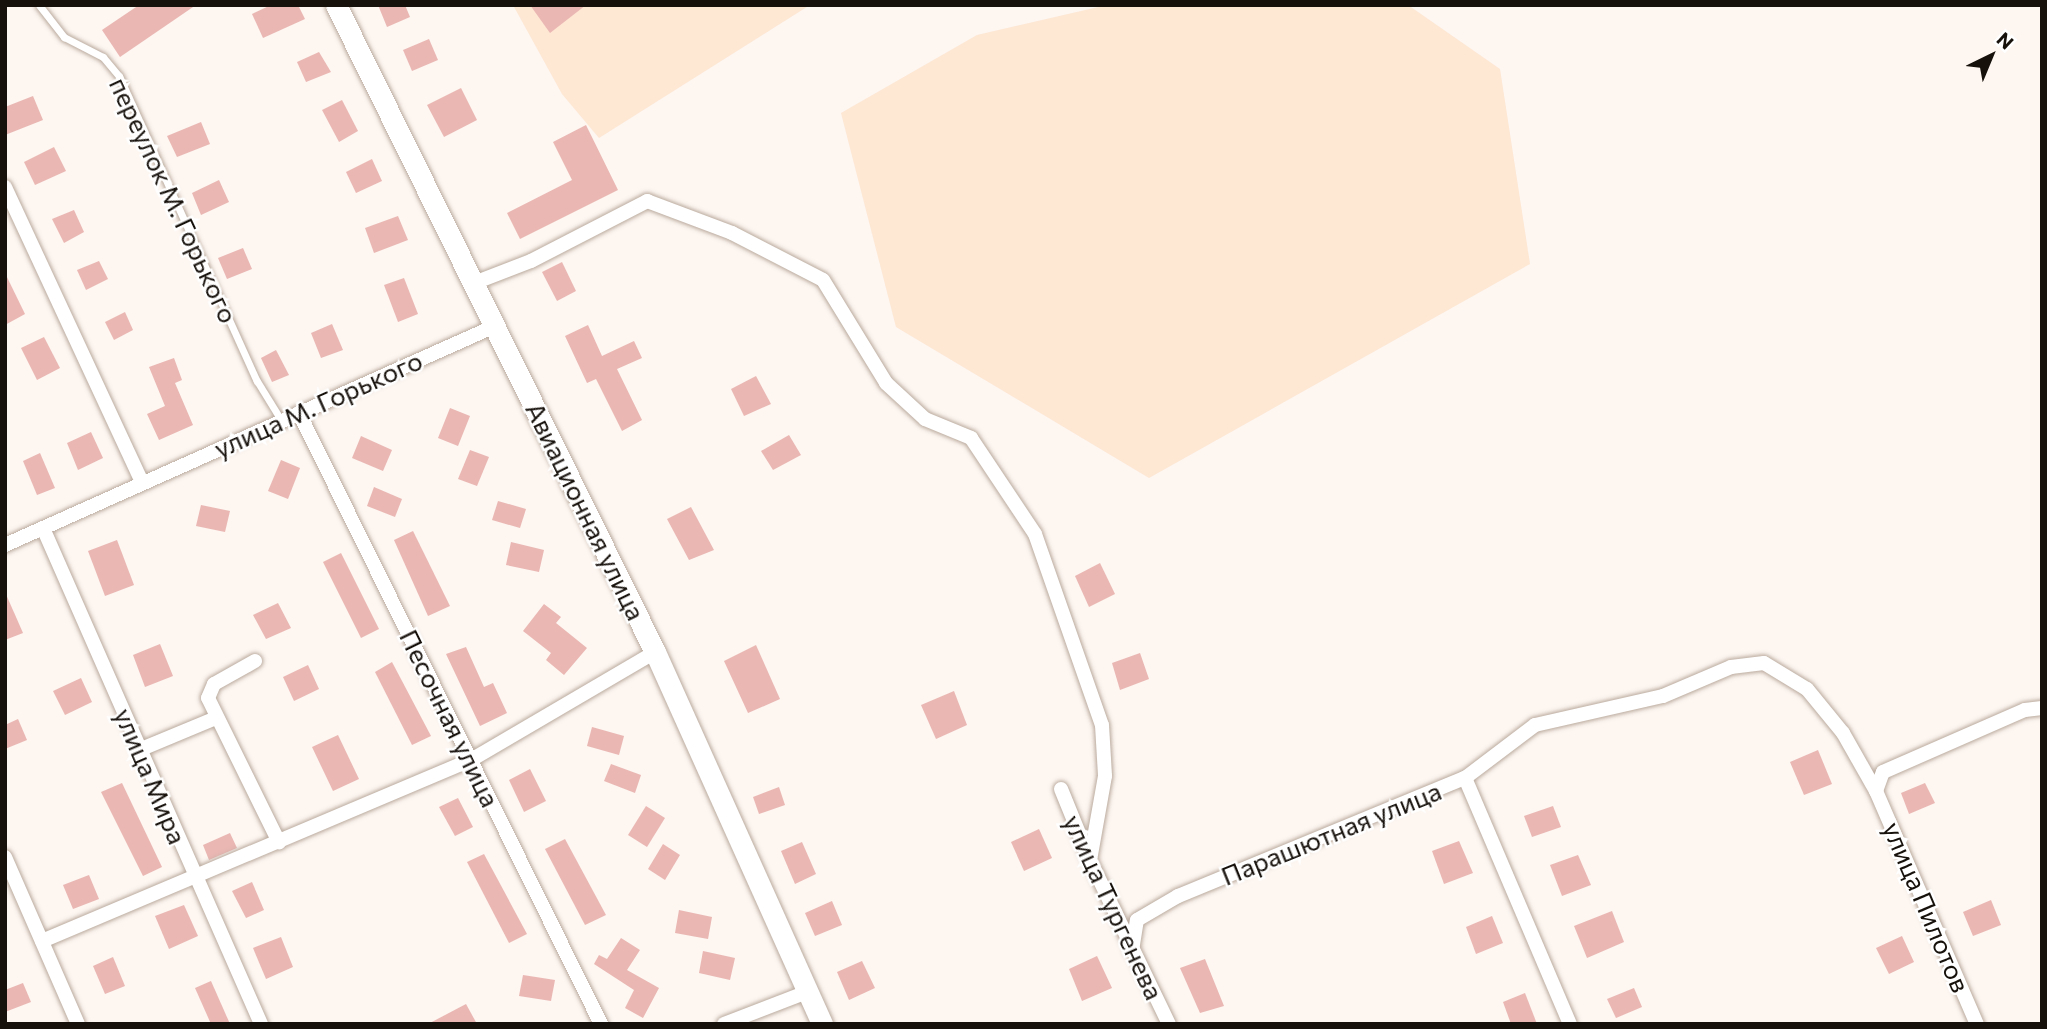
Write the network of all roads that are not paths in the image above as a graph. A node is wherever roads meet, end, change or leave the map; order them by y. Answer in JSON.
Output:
{"nodes":[{"id":1,"x":39,"y":5,"type":"edge"},
{"id":2,"x":336,"y":5,"type":"edge"},
{"id":3,"x":5,"y":187,"type":"edge"},
{"id":4,"x":474,"y":283,"type":"junction"},
{"id":5,"x":495,"y":326,"type":"junction"},
{"id":6,"x":299,"y":413,"type":"junction"},
{"id":7,"x":281,"y":420,"type":"junction"},
{"id":8,"x":142,"y":482,"type":"junction"},
{"id":9,"x":43,"y":528,"type":"junction"},
{"id":10,"x":5,"y":545,"type":"edge"},
{"id":11,"x":656,"y":652,"type":"junction"},
{"id":12,"x":255,"y":661,"type":"dead end"},
{"id":13,"x":2042,"y":708,"type":"edge"},
{"id":14,"x":216,"y":718,"type":"junction"},
{"id":15,"x":139,"y":750,"type":"junction"},
{"id":16,"x":471,"y":761,"type":"junction"},
{"id":17,"x":1465,"y":778,"type":"junction"},
{"id":18,"x":1061,"y":789,"type":"dead end"},
{"id":19,"x":1876,"y":791,"type":"junction"},
{"id":20,"x":279,"y":842,"type":"junction"},
{"id":21,"x":5,"y":857,"type":"edge"},
{"id":22,"x":1090,"y":860,"type":"junction"},
{"id":23,"x":194,"y":878,"type":"junction"},
{"id":24,"x":42,"y":941,"type":"junction"},
{"id":25,"x":1132,"y":951,"type":"junction"},
{"id":26,"x":807,"y":992,"type":"junction"},
{"id":27,"x":78,"y":1024,"type":"edge"},
{"id":28,"x":261,"y":1024,"type":"edge"},
{"id":29,"x":601,"y":1024,"type":"edge"},
{"id":30,"x":724,"y":1024,"type":"edge"},
{"id":31,"x":822,"y":1024,"type":"edge"},
{"id":32,"x":1169,"y":1024,"type":"edge"},
{"id":33,"x":1570,"y":1024,"type":"edge"},
{"id":34,"x":1977,"y":1024,"type":"edge"}],
"edges":[{"from":1,"to":7,"type":"lane","name":"переулок М. Горького"},
{"from":2,"to":4,"type":"main road","name":"Авиационная улица"},
{"from":3,"to":8,"type":"street"},
{"from":4,"to":5,"type":"main road","name":"Авиационная улица"},
{"from":4,"to":22,"type":"street"},
{"from":5,"to":6,"type":"street","name":"улица М. Горького"},
{"from":5,"to":11,"type":"main road","name":"Авиационная улица"},
{"from":6,"to":7,"type":"street","name":"улица М. Горького"},
{"from":6,"to":16,"type":"street","name":"Песочная улица"},
{"from":7,"to":8,"type":"street","name":"улица М. Горького"},
{"from":8,"to":9,"type":"street","name":"улица М. Горького"},
{"from":9,"to":10,"type":"street","name":"улица М. Горького"},
{"from":9,"to":15,"type":"street","name":"улица Мира"},
{"from":11,"to":16,"type":"street"},
{"from":11,"to":26,"type":"main road","name":"Авиационная улица"},
{"from":12,"to":14,"type":"street"},
{"from":13,"to":19,"type":"street"},
{"from":14,"to":15,"type":"street"},
{"from":14,"to":20,"type":"street"},
{"from":15,"to":23,"type":"street","name":"улица Мира"},
{"from":16,"to":20,"type":"street"},
{"from":16,"to":29,"type":"street","name":"Песочная улица"},
{"from":17,"to":19,"type":"street","name":"улица Пилотов"},
{"from":17,"to":25,"type":"street","name":"Парашютная улица"},
{"from":17,"to":33,"type":"street","name":"Парашютная улица"},
{"from":18,"to":22,"type":"street","name":"улица Тургенева"},
{"from":19,"to":34,"type":"street","name":"улица Пилотов"},
{"from":20,"to":23,"type":"street"},
{"from":21,"to":24,"type":"street"},
{"from":22,"to":25,"type":"street","name":"улица Тургенева"},
{"from":23,"to":24,"type":"street"},
{"from":23,"to":28,"type":"street","name":"улица Мира"},
{"from":24,"to":27,"type":"street"},
{"from":25,"to":32,"type":"street","name":"улица Тургенева"},
{"from":26,"to":30,"type":"street"},
{"from":26,"to":31,"type":"main road","name":"Авиационная улица"}]}
